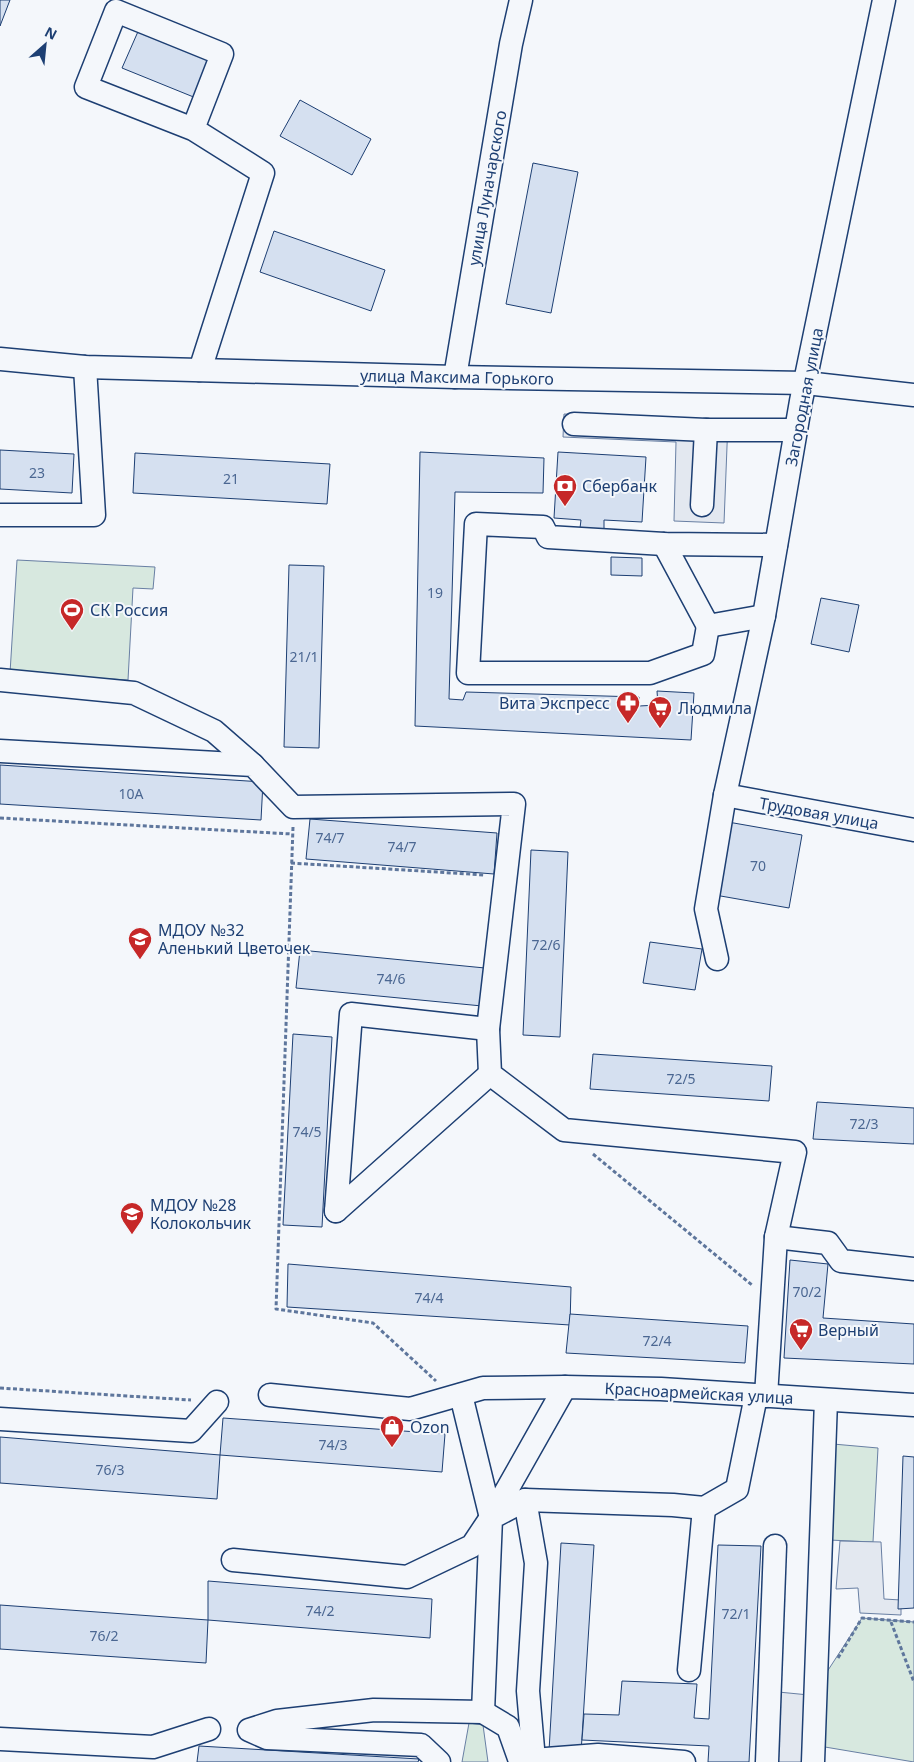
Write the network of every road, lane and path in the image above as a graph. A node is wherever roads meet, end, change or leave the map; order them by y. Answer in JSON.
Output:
{"nodes":[{"id":1,"x":521,"y":0,"type":"edge"},
{"id":2,"x":884,"y":0,"type":"edge"},
{"id":3,"x":193,"y":129,"type":"junction"},
{"id":4,"x":0,"y":359,"type":"edge"},
{"id":5,"x":85,"y":367,"type":"junction"},
{"id":6,"x":200,"y":370,"type":"junction"},
{"id":7,"x":455,"y":377,"type":"junction"},
{"id":8,"x":806,"y":383,"type":"junction"},
{"id":9,"x":914,"y":395,"type":"edge"},
{"id":10,"x":574,"y":424,"type":"dead end"},
{"id":11,"x":706,"y":430,"type":"junction"},
{"id":12,"x":796,"y":430,"type":"junction"},
{"id":13,"x":702,"y":506,"type":"dead end"},
{"id":14,"x":0,"y":515,"type":"edge"},
{"id":15,"x":664,"y":544,"type":"junction"},
{"id":16,"x":776,"y":545,"type":"junction"},
{"id":17,"x":764,"y":616,"type":"junction"},
{"id":18,"x":708,"y":626,"type":"junction"},
{"id":19,"x":0,"y":680,"type":"edge"},
{"id":20,"x":0,"y":751,"type":"edge"},
{"id":21,"x":254,"y":765,"type":"junction"},
{"id":22,"x":725,"y":795,"type":"junction"},
{"id":23,"x":293,"y":807,"type":"junction"},
{"id":24,"x":0,"y":818,"type":"edge"},
{"id":25,"x":914,"y":830,"type":"edge"},
{"id":26,"x":292,"y":834,"type":"junction"},
{"id":27,"x":291,"y":863,"type":"junction"},
{"id":28,"x":504,"y":877,"type":"junction"},
{"id":29,"x":717,"y":959,"type":"dead end"},
{"id":30,"x":488,"y":1028,"type":"junction"},
{"id":31,"x":490,"y":1074,"type":"junction"},
{"id":32,"x":564,"y":1130,"type":"junction"},
{"id":33,"x":776,"y":1237,"type":"junction"},
{"id":34,"x":914,"y":1269,"type":"edge"},
{"id":35,"x":771,"y":1302,"type":"junction"},
{"id":36,"x":565,"y":1387,"type":"junction"},
{"id":37,"x":0,"y":1388,"type":"edge"},
{"id":38,"x":453,"y":1389,"type":"junction"},
{"id":39,"x":270,"y":1395,"type":"dead end"},
{"id":40,"x":761,"y":1396,"type":"junction"},
{"id":41,"x":826,"y":1400,"type":"junction"},
{"id":42,"x":218,"y":1402,"type":"joint"},
{"id":43,"x":914,"y":1404,"type":"edge"},
{"id":44,"x":0,"y":1420,"type":"edge"},
{"id":45,"x":525,"y":1500,"type":"junction"},
{"id":46,"x":704,"y":1508,"type":"junction"},
{"id":47,"x":490,"y":1518,"type":"junction"},
{"id":48,"x":775,"y":1546,"type":"dead end"},
{"id":49,"x":233,"y":1560,"type":"dead end"},
{"id":50,"x":891,"y":1622,"type":"junction"},
{"id":51,"x":914,"y":1622,"type":"edge"},
{"id":52,"x":833,"y":1667,"type":"dead end"},
{"id":53,"x":689,"y":1670,"type":"dead end"},
{"id":54,"x":914,"y":1682,"type":"edge"},
{"id":55,"x":483,"y":1712,"type":"junction"},
{"id":56,"x":209,"y":1729,"type":"dead end"},
{"id":57,"x":0,"y":1740,"type":"edge"},
{"id":58,"x":534,"y":1760,"type":"junction"},
{"id":59,"x":439,"y":1762,"type":"edge"},
{"id":60,"x":684,"y":1762,"type":"edge"},
{"id":61,"x":767,"y":1762,"type":"edge"},
{"id":62,"x":813,"y":1762,"type":"edge"}],
"edges":[{"from":1,"to":7,"type":"street","name":"улица Луначарского"},
{"from":2,"to":8,"type":"street","name":"Загородная улица"},
{"from":3,"to":3,"type":"street"},
{"from":3,"to":6,"type":"street"},
{"from":4,"to":5,"type":"street","name":"улица Максима Горького"},
{"from":5,"to":6,"type":"street","name":"улица Максима Горького"},
{"from":5,"to":14,"type":"street"},
{"from":6,"to":7,"type":"street","name":"улица Максима Горького"},
{"from":7,"to":8,"type":"street","name":"улица Максима Горького"},
{"from":8,"to":9,"type":"street","name":"улица Максима Горького"},
{"from":8,"to":12,"type":"street","name":"Загородная улица"},
{"from":10,"to":11,"type":"street"},
{"from":11,"to":12,"type":"street"},
{"from":11,"to":13,"type":"street"},
{"from":12,"to":16,"type":"street","name":"Загородная улица"},
{"from":15,"to":16,"type":"street"},
{"from":15,"to":18,"type":"street"},
{"from":15,"to":18,"type":"street"},
{"from":16,"to":17,"type":"street","name":"Загородная улица"},
{"from":17,"to":18,"type":"street"},
{"from":17,"to":22,"type":"street","name":"Загородная улица"},
{"from":19,"to":21,"type":"street"},
{"from":20,"to":21,"type":"street"},
{"from":21,"to":23,"type":"street"},
{"from":22,"to":25,"type":"street","name":"Трудовая улица"},
{"from":22,"to":29,"type":"street","name":"Загородная улица"},
{"from":23,"to":26,"type":"path"},
{"from":23,"to":28,"type":"street"},
{"from":24,"to":26,"type":"path"},
{"from":26,"to":27,"type":"path"},
{"from":27,"to":28,"type":"path"},
{"from":27,"to":38,"type":"path"},
{"from":28,"to":30,"type":"street"},
{"from":30,"to":31,"type":"street"},
{"from":30,"to":31,"type":"street"},
{"from":31,"to":32,"type":"street"},
{"from":32,"to":33,"type":"street"},
{"from":32,"to":35,"type":"path"},
{"from":33,"to":34,"type":"street"},
{"from":33,"to":35,"type":"street"},
{"from":35,"to":40,"type":"street"},
{"from":36,"to":38,"type":"street","name":"Красноармейская улица"},
{"from":36,"to":40,"type":"street","name":"Красноармейская улица"},
{"from":36,"to":47,"type":"street"},
{"from":37,"to":42,"type":"path"},
{"from":38,"to":39,"type":"street","name":"Красноармейская улица"},
{"from":38,"to":47,"type":"street"},
{"from":40,"to":41,"type":"street","name":"Красноармейская улица"},
{"from":40,"to":46,"type":"street"},
{"from":41,"to":43,"type":"street","name":"Красноармейская улица"},
{"from":41,"to":62,"type":"street"},
{"from":42,"to":44,"type":"street"},
{"from":45,"to":46,"type":"street"},
{"from":45,"to":47,"type":"street"},
{"from":45,"to":58,"type":"street"},
{"from":46,"to":53,"type":"street"},
{"from":47,"to":49,"type":"street"},
{"from":47,"to":55,"type":"street"},
{"from":48,"to":61,"type":"street"},
{"from":50,"to":51,"type":"path"},
{"from":50,"to":52,"type":"path"},
{"from":50,"to":54,"type":"path"},
{"from":55,"to":58,"type":"street"},
{"from":55,"to":59,"type":"street"},
{"from":56,"to":57,"type":"street"},
{"from":58,"to":60,"type":"street"}]}
